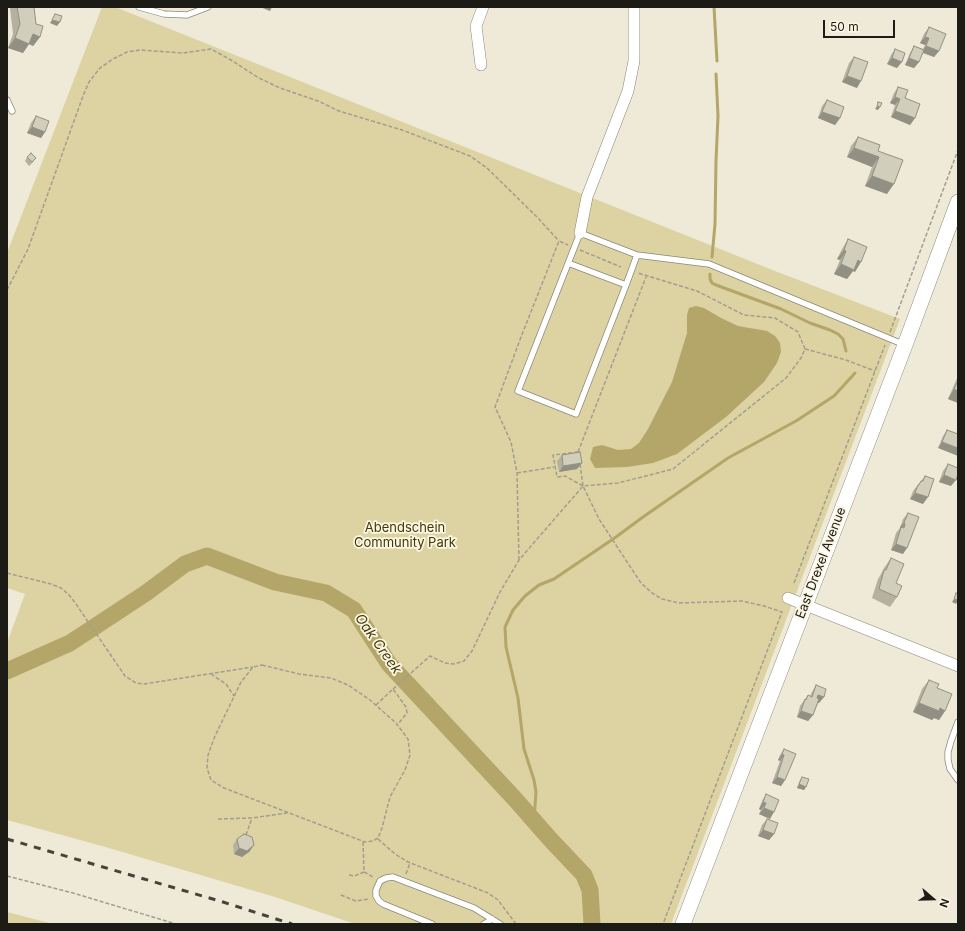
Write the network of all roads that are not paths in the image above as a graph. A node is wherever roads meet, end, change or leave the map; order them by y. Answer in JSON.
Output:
{"nodes":[{"id":1,"x":139,"y":7,"type":"edge"},
{"id":2,"x":208,"y":7,"type":"edge"},
{"id":3,"x":483,"y":7,"type":"edge"},
{"id":4,"x":634,"y":7,"type":"edge"},
{"id":5,"x":481,"y":65,"type":"dead end"},
{"id":6,"x":7,"y":100,"type":"edge"},
{"id":7,"x":12,"y":111,"type":"dead end"},
{"id":8,"x":958,"y":202,"type":"edge"},
{"id":9,"x":580,"y":233,"type":"junction"},
{"id":10,"x":637,"y":254,"type":"junction"},
{"id":11,"x":568,"y":263,"type":"junction"},
{"id":12,"x":626,"y":285,"type":"junction"},
{"id":13,"x":905,"y":345,"type":"junction"},
{"id":14,"x":788,"y":598,"type":"dead end"},
{"id":15,"x":805,"y":605,"type":"junction"},
{"id":16,"x":958,"y":666,"type":"edge"},
{"id":17,"x":958,"y":722,"type":"edge"},
{"id":18,"x":958,"y":780,"type":"edge"},
{"id":19,"x":492,"y":919,"type":"junction"},
{"id":20,"x":432,"y":924,"type":"edge"},
{"id":21,"x":484,"y":924,"type":"edge"},
{"id":22,"x":500,"y":924,"type":"edge"},
{"id":23,"x":683,"y":924,"type":"edge"}],
"edges":[{"from":1,"to":2,"type":"lane"},
{"from":3,"to":5,"type":"street"},
{"from":4,"to":9,"type":"street"},
{"from":6,"to":7,"type":"lane"},
{"from":8,"to":13,"type":"street","name":"East Drexel Avenue"},
{"from":9,"to":10,"type":"lane"},
{"from":9,"to":11,"type":"lane"},
{"from":10,"to":12,"type":"lane"},
{"from":10,"to":13,"type":"lane"},
{"from":11,"to":12,"type":"lane"},
{"from":11,"to":12,"type":"lane"},
{"from":13,"to":15,"type":"street","name":"East Drexel Avenue"},
{"from":14,"to":15,"type":"street"},
{"from":15,"to":16,"type":"street"},
{"from":15,"to":23,"type":"street","name":"East Drexel Avenue"},
{"from":17,"to":18,"type":"lane"},
{"from":19,"to":20,"type":"lane"},
{"from":19,"to":21,"type":"lane"},
{"from":19,"to":22,"type":"lane"}]}
